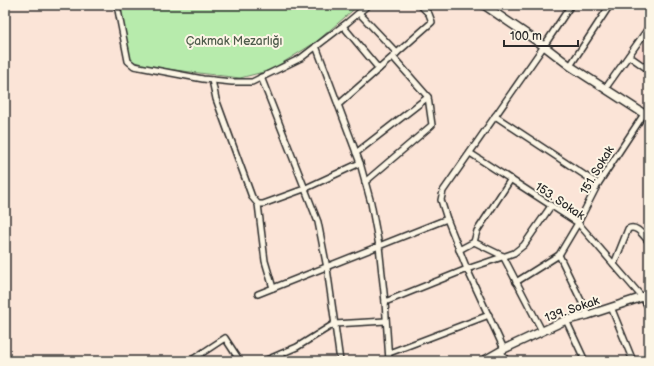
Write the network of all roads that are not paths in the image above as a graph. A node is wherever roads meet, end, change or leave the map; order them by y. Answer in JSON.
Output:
{"nodes":[{"id":1,"x":117,"y":5,"type":"edge"},
{"id":2,"x":368,"y":5,"type":"edge"},
{"id":3,"x":420,"y":5,"type":"edge"},
{"id":4,"x":484,"y":5,"type":"edge"},
{"id":5,"x":571,"y":5,"type":"edge"},
{"id":6,"x":610,"y":5,"type":"edge"},
{"id":7,"x":359,"y":12,"type":"junction"},
{"id":8,"x":343,"y":26,"type":"junction"},
{"id":9,"x":649,"y":27,"type":"edge"},
{"id":10,"x":316,"y":46,"type":"junction"},
{"id":11,"x":544,"y":46,"type":"junction"},
{"id":12,"x":395,"y":55,"type":"junction"},
{"id":13,"x":628,"y":56,"type":"junction"},
{"id":14,"x":570,"y":66,"type":"junction"},
{"id":15,"x":379,"y":69,"type":"junction"},
{"id":16,"x":649,"y":70,"type":"edge"},
{"id":17,"x":261,"y":77,"type":"junction"},
{"id":18,"x":212,"y":80,"type":"junction"},
{"id":19,"x":605,"y":89,"type":"junction"},
{"id":20,"x":428,"y":97,"type":"junction"},
{"id":21,"x":338,"y":106,"type":"junction"},
{"id":22,"x":646,"y":115,"type":"edge"},
{"id":23,"x":495,"y":116,"type":"junction"},
{"id":24,"x":356,"y":153,"type":"junction"},
{"id":25,"x":470,"y":153,"type":"junction"},
{"id":26,"x":360,"y":163,"type":"junction"},
{"id":27,"x":510,"y":179,"type":"junction"},
{"id":28,"x":365,"y":182,"type":"junction"},
{"id":29,"x":598,"y":184,"type":"junction"},
{"id":30,"x":304,"y":189,"type":"junction"},
{"id":31,"x":258,"y":204,"type":"junction"},
{"id":32,"x":550,"y":206,"type":"junction"},
{"id":33,"x":447,"y":219,"type":"junction"},
{"id":34,"x":578,"y":223,"type":"junction"},
{"id":35,"x":474,"y":242,"type":"junction"},
{"id":36,"x":649,"y":242,"type":"edge"},
{"id":37,"x":379,"y":246,"type":"junction"},
{"id":38,"x":459,"y":250,"type":"junction"},
{"id":39,"x":559,"y":255,"type":"junction"},
{"id":40,"x":503,"y":256,"type":"junction"},
{"id":41,"x":614,"y":264,"type":"junction"},
{"id":42,"x":327,"y":268,"type":"junction"},
{"id":43,"x":467,"y":269,"type":"junction"},
{"id":44,"x":516,"y":282,"type":"junction"},
{"id":45,"x":273,"y":288,"type":"junction"},
{"id":46,"x":258,"y":294,"type":"dead end"},
{"id":47,"x":646,"y":296,"type":"edge"},
{"id":48,"x":385,"y":302,"type":"junction"},
{"id":49,"x":611,"y":307,"type":"junction"},
{"id":50,"x":649,"y":308,"type":"edge"},
{"id":51,"x":489,"y":315,"type":"junction"},
{"id":52,"x":588,"y":315,"type":"junction"},
{"id":53,"x":566,"y":320,"type":"junction"},
{"id":54,"x":386,"y":321,"type":"junction"},
{"id":55,"x":334,"y":324,"type":"junction"},
{"id":56,"x":542,"y":331,"type":"junction"},
{"id":57,"x":502,"y":350,"type":"junction"},
{"id":58,"x":389,"y":353,"type":"junction"},
{"id":59,"x":281,"y":354,"type":"junction"},
{"id":60,"x":190,"y":361,"type":"edge"},
{"id":61,"x":240,"y":361,"type":"edge"},
{"id":62,"x":264,"y":361,"type":"edge"},
{"id":63,"x":284,"y":361,"type":"edge"},
{"id":64,"x":340,"y":361,"type":"edge"},
{"id":65,"x":389,"y":361,"type":"edge"},
{"id":66,"x":483,"y":361,"type":"edge"},
{"id":67,"x":507,"y":361,"type":"edge"},
{"id":68,"x":585,"y":361,"type":"edge"},
{"id":69,"x":633,"y":361,"type":"edge"}],
"edges":[{"from":1,"to":18,"type":"street"},
{"from":2,"to":7,"type":"street"},
{"from":3,"to":12,"type":"street"},
{"from":4,"to":11,"type":"street"},
{"from":5,"to":11,"type":"street"},
{"from":6,"to":14,"type":"street"},
{"from":7,"to":8,"type":"street"},
{"from":7,"to":12,"type":"street"},
{"from":8,"to":10,"type":"street"},
{"from":8,"to":15,"type":"street"},
{"from":9,"to":13,"type":"street"},
{"from":10,"to":17,"type":"street"},
{"from":10,"to":21,"type":"street"},
{"from":11,"to":14,"type":"street"},
{"from":11,"to":23,"type":"street"},
{"from":12,"to":15,"type":"street"},
{"from":12,"to":20,"type":"street"},
{"from":13,"to":16,"type":"street"},
{"from":13,"to":19,"type":"street"},
{"from":14,"to":19,"type":"street"},
{"from":15,"to":21,"type":"street"},
{"from":17,"to":18,"type":"street"},
{"from":17,"to":30,"type":"street"},
{"from":18,"to":31,"type":"street"},
{"from":19,"to":22,"type":"street"},
{"from":20,"to":24,"type":"street"},
{"from":20,"to":28,"type":"street"},
{"from":21,"to":24,"type":"street"},
{"from":22,"to":29,"type":"street","name":"151. Sokak"},
{"from":23,"to":25,"type":"street"},
{"from":23,"to":29,"type":"street"},
{"from":24,"to":26,"type":"street"},
{"from":25,"to":27,"type":"street","name":"153. Sokak"},
{"from":25,"to":33,"type":"street"},
{"from":26,"to":28,"type":"street"},
{"from":26,"to":30,"type":"street"},
{"from":27,"to":32,"type":"street","name":"153. Sokak"},
{"from":27,"to":35,"type":"street"},
{"from":28,"to":37,"type":"street"},
{"from":29,"to":34,"type":"street","name":"151. Sokak"},
{"from":30,"to":31,"type":"street"},
{"from":30,"to":42,"type":"street"},
{"from":31,"to":45,"type":"street"},
{"from":32,"to":34,"type":"street","name":"153. Sokak"},
{"from":32,"to":40,"type":"street"},
{"from":33,"to":37,"type":"street"},
{"from":33,"to":38,"type":"street"},
{"from":34,"to":39,"type":"street","name":"151. Sokak"},
{"from":34,"to":41,"type":"street","name":"153. Sokak"},
{"from":35,"to":38,"type":"street"},
{"from":35,"to":40,"type":"street"},
{"from":36,"to":41,"type":"street"},
{"from":37,"to":42,"type":"street"},
{"from":37,"to":48,"type":"street"},
{"from":38,"to":43,"type":"street"},
{"from":39,"to":44,"type":"street","name":"151. Sokak"},
{"from":39,"to":52,"type":"street"},
{"from":40,"to":43,"type":"street"},
{"from":40,"to":44,"type":"street"},
{"from":41,"to":47,"type":"street","name":"153. Sokak"},
{"from":42,"to":45,"type":"street"},
{"from":42,"to":55,"type":"street"},
{"from":43,"to":48,"type":"street"},
{"from":43,"to":51,"type":"street"},
{"from":44,"to":56,"type":"street"},
{"from":45,"to":46,"type":"street"},
{"from":47,"to":49,"type":"street","name":"139. Sokak"},
{"from":47,"to":50,"type":"street","name":"153. Sokak"},
{"from":48,"to":54,"type":"street"},
{"from":49,"to":52,"type":"street","name":"139. Sokak"},
{"from":49,"to":69,"type":"street"},
{"from":51,"to":57,"type":"street"},
{"from":51,"to":58,"type":"street"},
{"from":52,"to":53,"type":"street","name":"139. Sokak"},
{"from":53,"to":56,"type":"street","name":"139. Sokak"},
{"from":53,"to":68,"type":"street"},
{"from":54,"to":55,"type":"street"},
{"from":54,"to":58,"type":"street"},
{"from":55,"to":59,"type":"street"},
{"from":55,"to":64,"type":"street"},
{"from":56,"to":57,"type":"street","name":"139. Sokak"},
{"from":57,"to":66,"type":"street","name":"139. Sokak"},
{"from":57,"to":67,"type":"street"},
{"from":58,"to":65,"type":"street"},
{"from":59,"to":62,"type":"street"},
{"from":59,"to":63,"type":"street"},
{"from":60,"to":61,"type":"street"}]}
